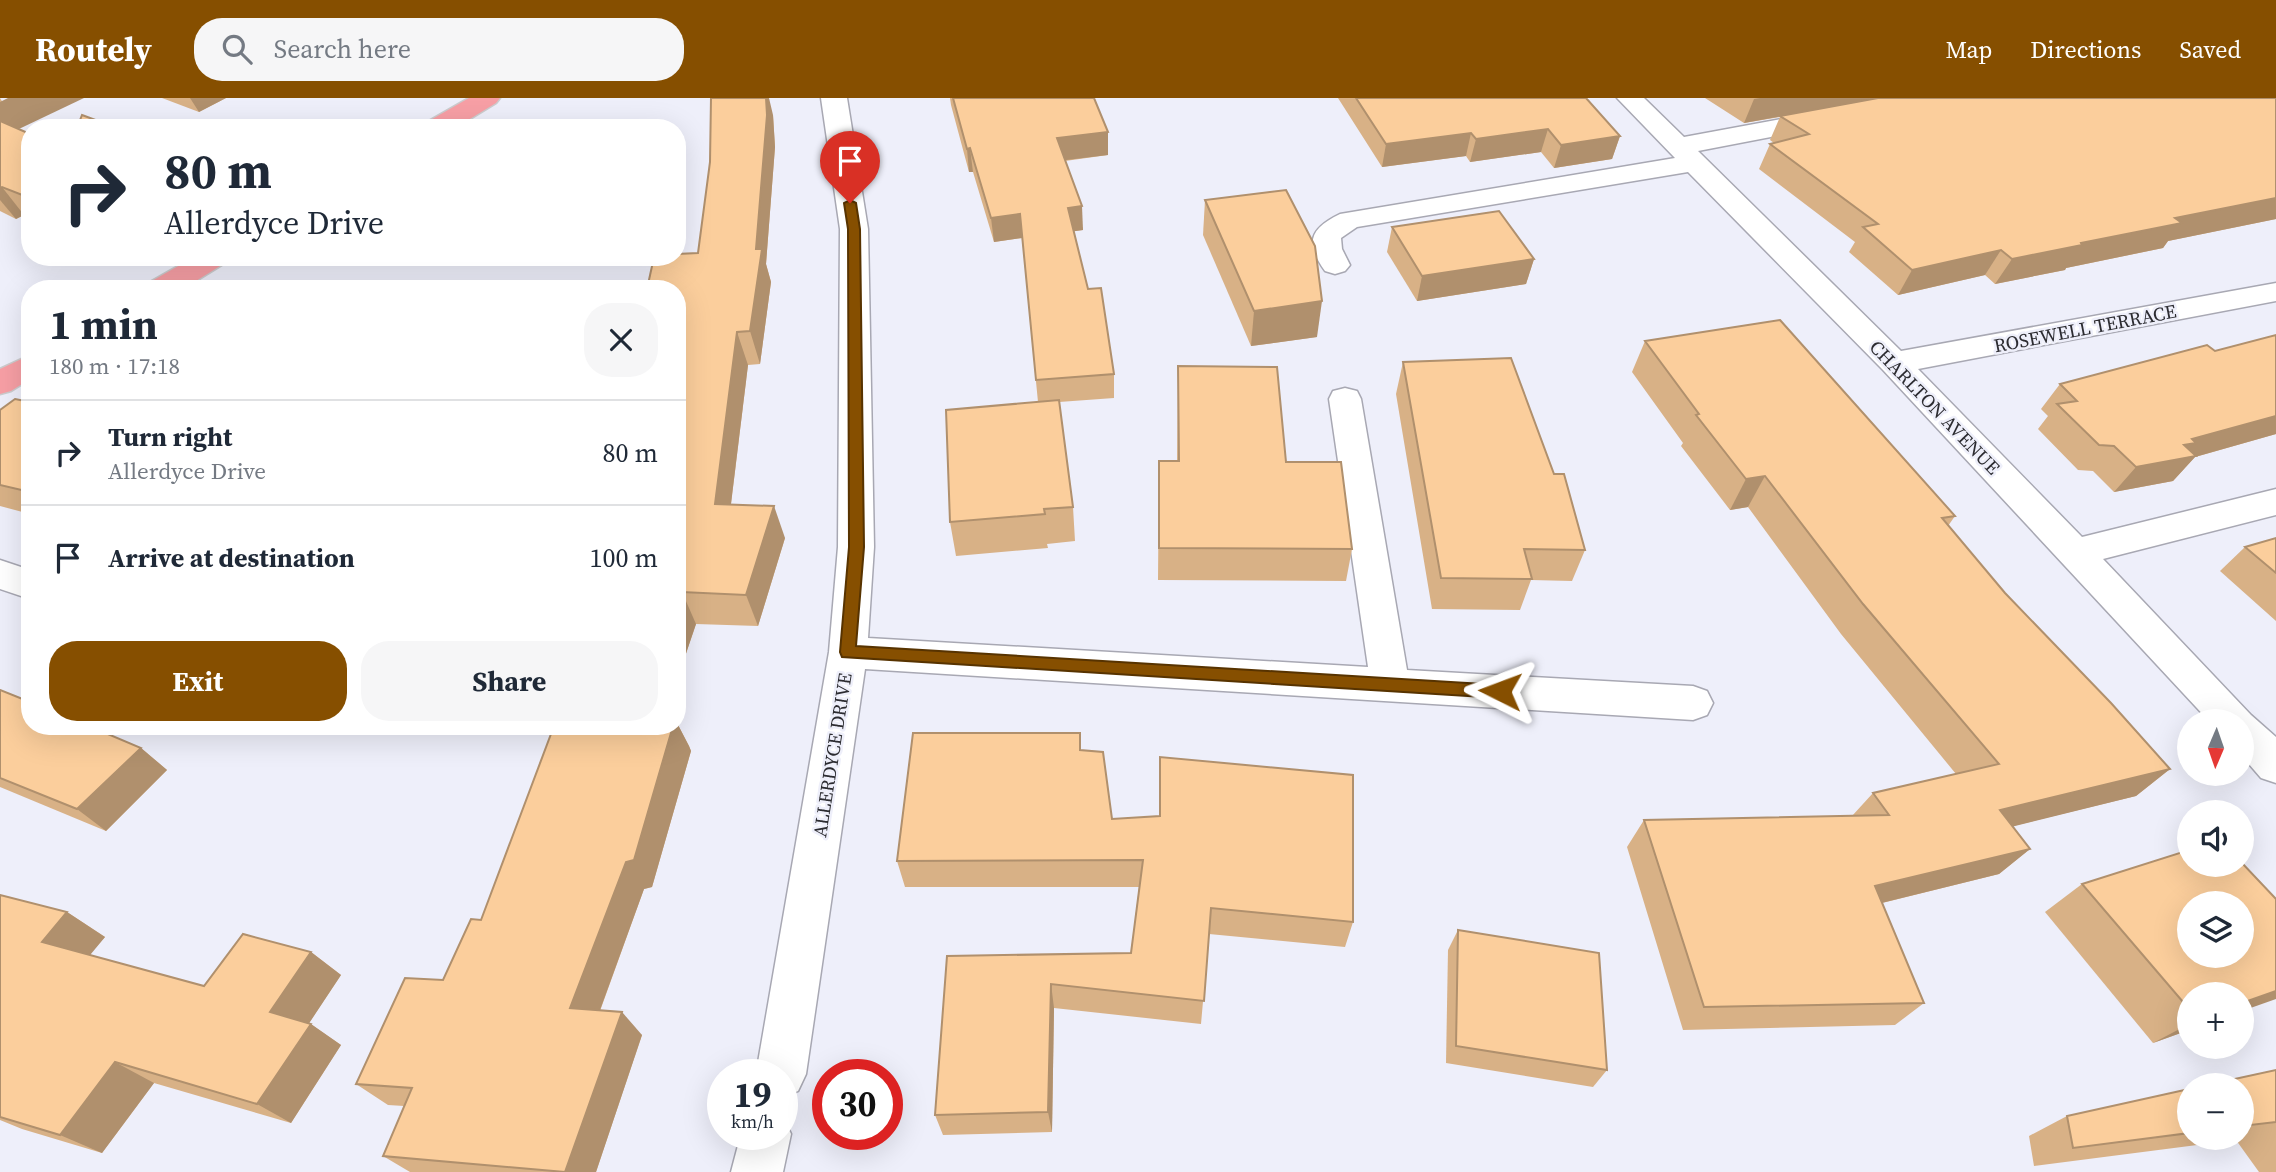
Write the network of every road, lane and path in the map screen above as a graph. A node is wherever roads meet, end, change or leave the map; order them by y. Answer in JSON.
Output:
{"nodes":[{"id":1,"x":487,"y":98,"type":"edge"},
{"id":2,"x":834,"y":98,"type":"edge"},
{"id":3,"x":1630,"y":98,"type":"edge"},
{"id":4,"x":1843,"y":116,"type":"edge"},
{"id":5,"x":451,"y":119,"type":"edge"},
{"id":6,"x":1687,"y":155,"type":"junction"},
{"id":7,"x":1335,"y":265,"type":"dead end"},
{"id":8,"x":200,"y":266,"type":"edge"},
{"id":9,"x":176,"y":280,"type":"edge"},
{"id":10,"x":2276,"y":292,"type":"edge"},
{"id":11,"x":1894,"y":363,"type":"junction"},
{"id":12,"x":21,"y":370,"type":"edge"},
{"id":13,"x":0,"y":383,"type":"edge"},
{"id":14,"x":1345,"y":399,"type":"dead end"},
{"id":15,"x":2276,"y":502,"type":"edge"},
{"id":16,"x":2074,"y":553,"type":"junction"},
{"id":17,"x":0,"y":574,"type":"edge"},
{"id":18,"x":21,"y":582,"type":"edge"},
{"id":19,"x":848,"y":652,"type":"junction"},
{"id":20,"x":1390,"y":685,"type":"junction"},
{"id":21,"x":1693,"y":703,"type":"dead end"},
{"id":22,"x":2223,"y":709,"type":"edge"},
{"id":23,"x":2254,"y":742,"type":"edge"},
{"id":24,"x":2276,"y":765,"type":"edge"},
{"id":25,"x":783,"y":1059,"type":"edge"},
{"id":26,"x":762,"y":1150,"type":"edge"},
{"id":27,"x":757,"y":1172,"type":"edge"}],
"edges":[{"from":1,"to":5,"type":"main road"},
{"from":2,"to":19,"type":"street","name":"ALLERDYCE DRIVE"},
{"from":3,"to":6,"type":"street","name":"CHARLTON AVENUE"},
{"from":4,"to":6,"type":"street"},
{"from":6,"to":7,"type":"street"},
{"from":6,"to":11,"type":"street","name":"CHARLTON AVENUE"},
{"from":8,"to":9,"type":"main road"},
{"from":10,"to":11,"type":"street","name":"ROSEWELL TERRACE"},
{"from":11,"to":16,"type":"street","name":"CHARLTON AVENUE"},
{"from":12,"to":13,"type":"main road"},
{"from":14,"to":20,"type":"street"},
{"from":15,"to":16,"type":"street"},
{"from":16,"to":22,"type":"street","name":"CHARLTON AVENUE"},
{"from":17,"to":18,"type":"street"},
{"from":19,"to":20,"type":"street"},
{"from":19,"to":25,"type":"street","name":"ALLERDYCE DRIVE"},
{"from":20,"to":21,"type":"street"},
{"from":23,"to":24,"type":"street"},
{"from":26,"to":27,"type":"street"}]}
